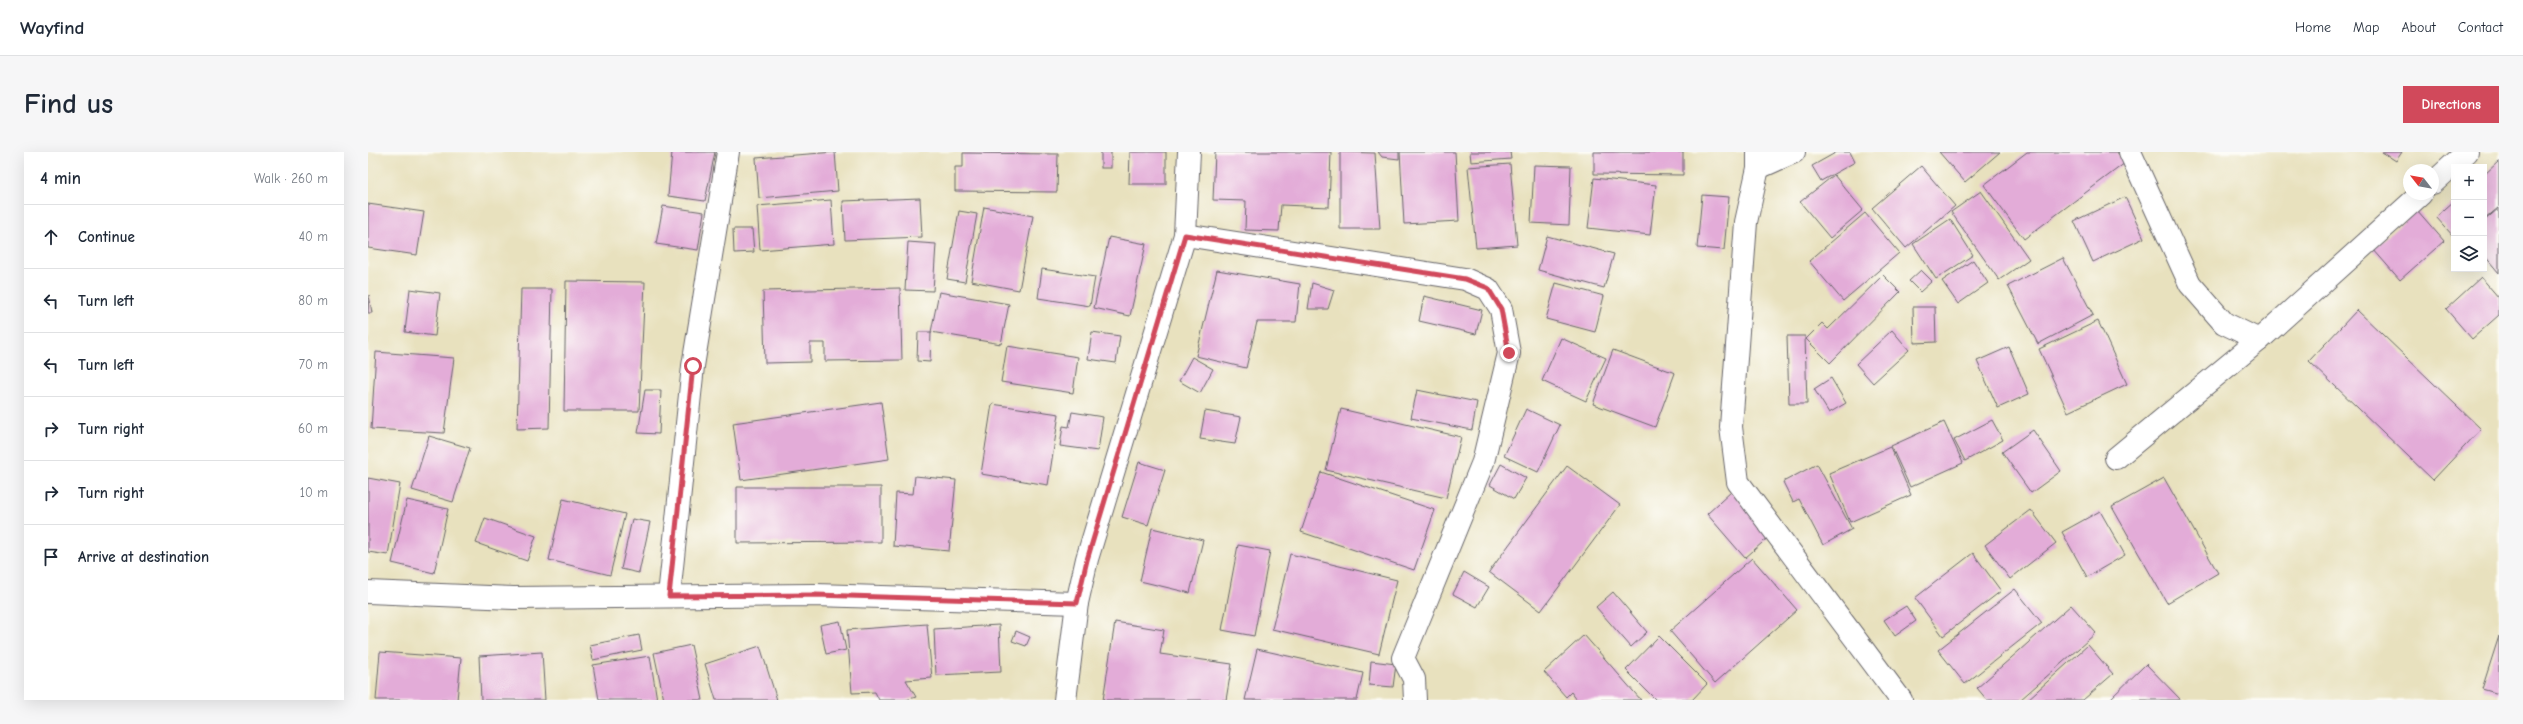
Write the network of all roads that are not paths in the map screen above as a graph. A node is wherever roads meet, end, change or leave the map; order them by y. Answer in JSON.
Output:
{"nodes":[{"id":1,"x":728,"y":152,"type":"edge"},
{"id":2,"x":1189,"y":152,"type":"edge"},
{"id":3,"x":1794,"y":152,"type":"edge"},
{"id":4,"x":2130,"y":152,"type":"edge"},
{"id":5,"x":2467,"y":152,"type":"edge"},
{"id":6,"x":1758,"y":160,"type":"edge"},
{"id":7,"x":2439,"y":178,"type":"edge"},
{"id":8,"x":2414,"y":200,"type":"edge"},
{"id":9,"x":1185,"y":235,"type":"junction"},
{"id":10,"x":2260,"y":340,"type":"junction"},
{"id":11,"x":2116,"y":458,"type":"dead end"},
{"id":12,"x":368,"y":592,"type":"edge"},
{"id":13,"x":669,"y":596,"type":"junction"},
{"id":14,"x":1077,"y":603,"type":"junction"},
{"id":15,"x":1065,"y":700,"type":"edge"},
{"id":16,"x":1415,"y":700,"type":"edge"},
{"id":17,"x":1901,"y":700,"type":"edge"}],
"edges":[{"from":1,"to":13,"type":"street"},
{"from":2,"to":9,"type":"street"},
{"from":3,"to":6,"type":"street"},
{"from":4,"to":10,"type":"street"},
{"from":5,"to":7,"type":"street"},
{"from":6,"to":17,"type":"street"},
{"from":8,"to":10,"type":"street"},
{"from":9,"to":14,"type":"street"},
{"from":9,"to":16,"type":"street"},
{"from":10,"to":11,"type":"street"},
{"from":12,"to":13,"type":"street"},
{"from":13,"to":14,"type":"street"},
{"from":14,"to":15,"type":"street"}]}
